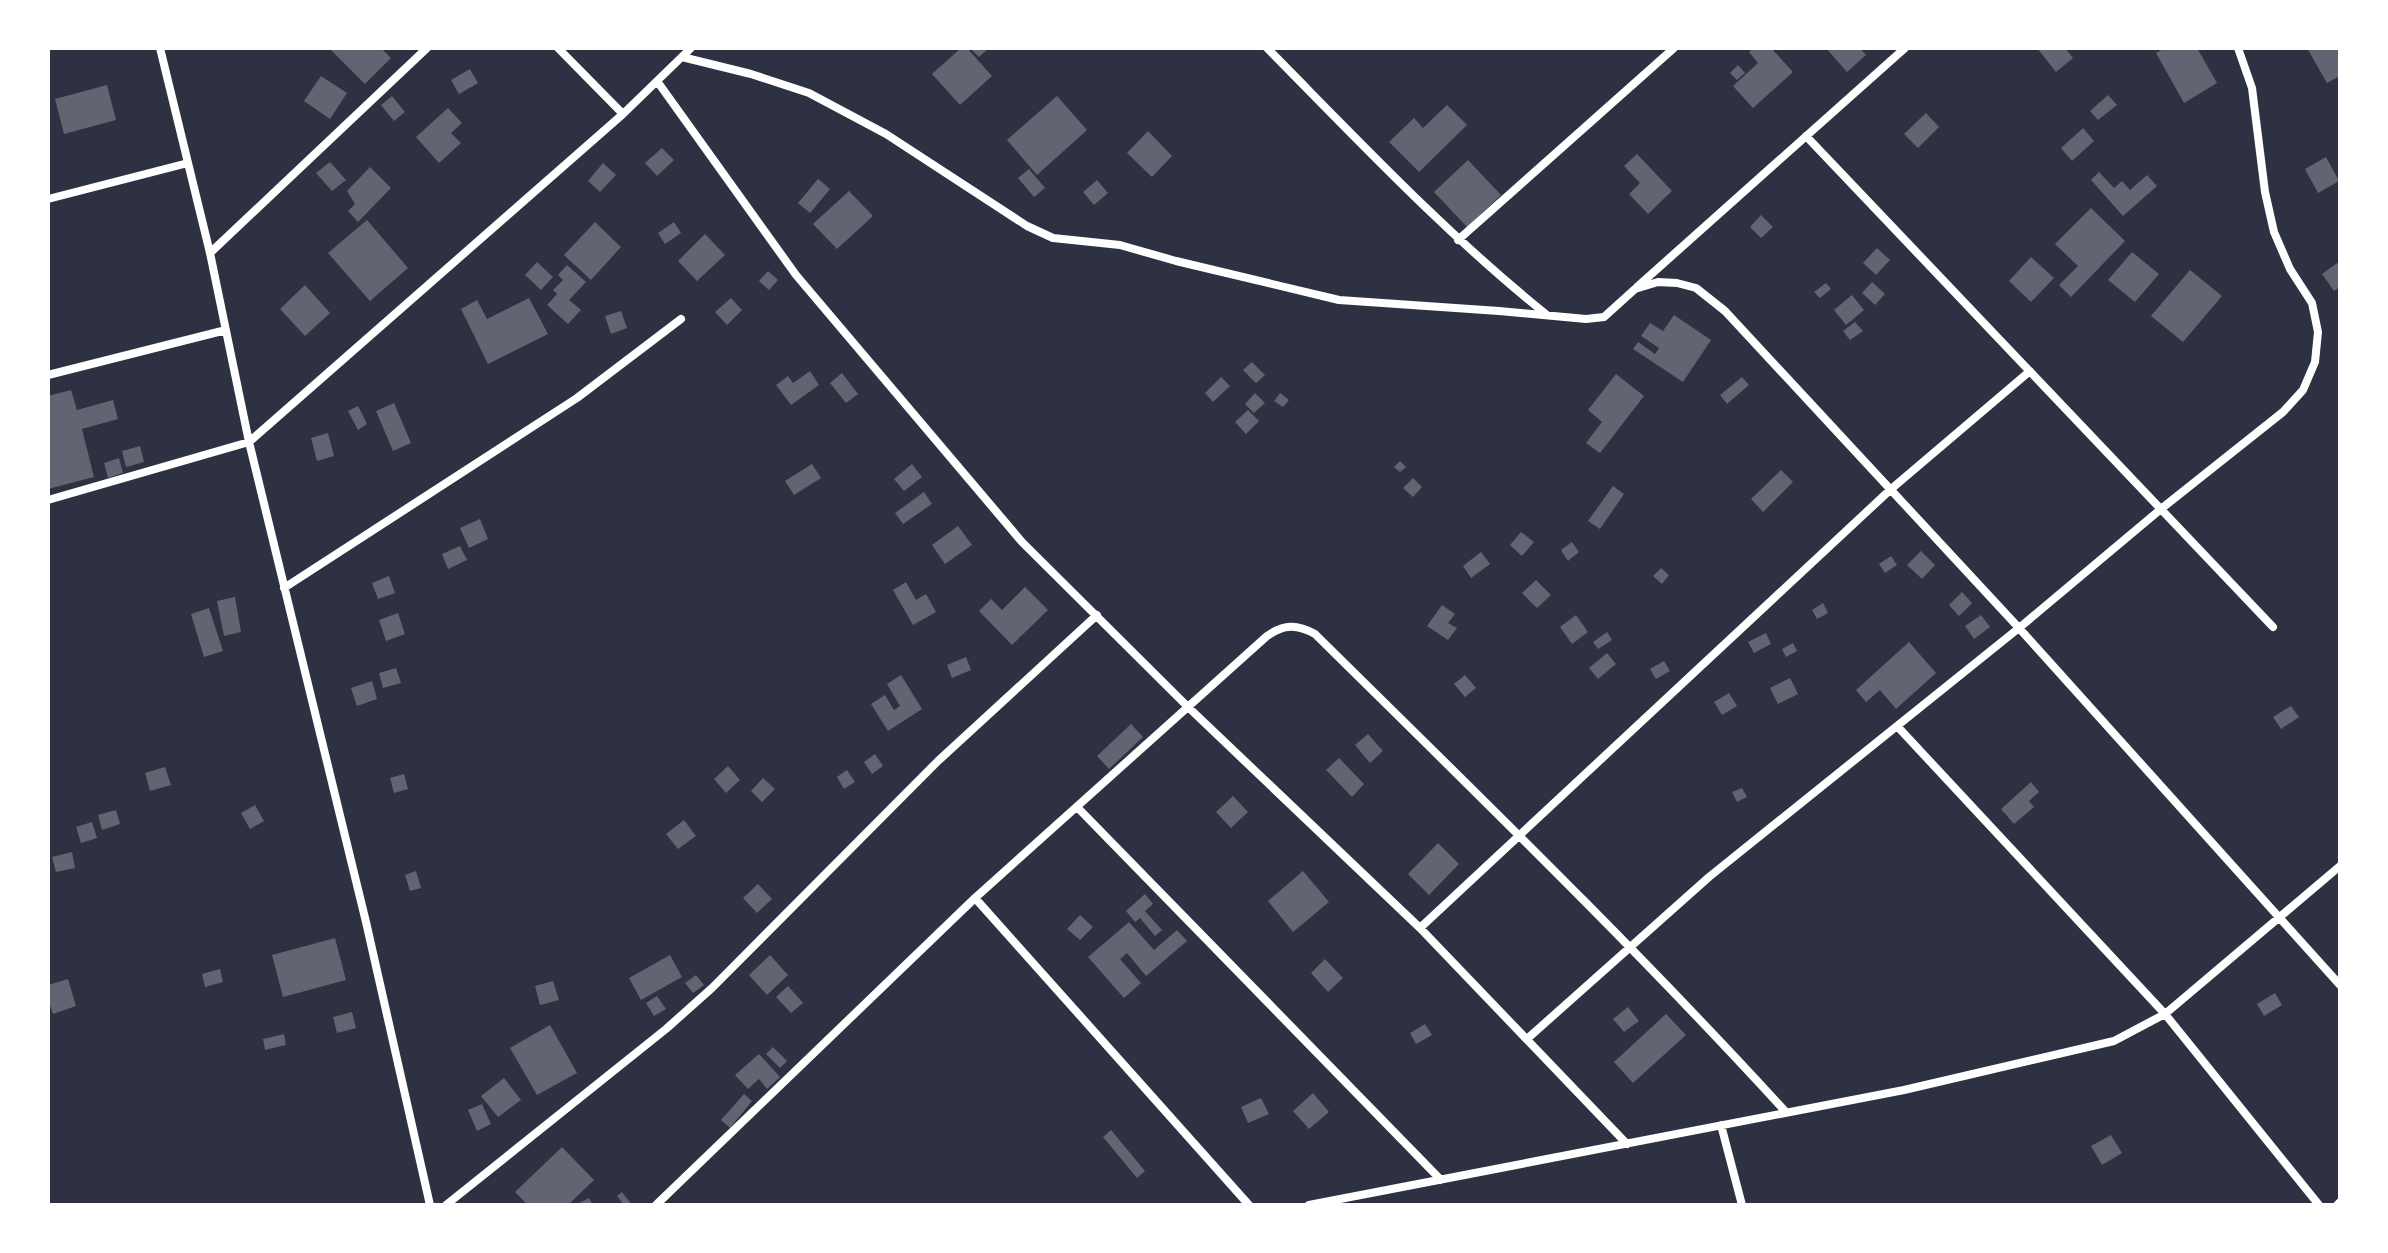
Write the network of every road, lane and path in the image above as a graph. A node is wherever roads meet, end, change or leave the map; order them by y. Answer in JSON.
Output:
{"nodes":[{"id":1,"x":427,"y":48,"type":"edge"},
{"id":2,"x":558,"y":48,"type":"edge"},
{"id":3,"x":691,"y":48,"type":"edge"},
{"id":4,"x":1267,"y":48,"type":"edge"},
{"id":5,"x":1674,"y":48,"type":"edge"},
{"id":6,"x":1905,"y":48,"type":"edge"},
{"id":7,"x":2238,"y":48,"type":"edge"},
{"id":8,"x":163,"y":50,"type":"edge"},
{"id":9,"x":682,"y":57,"type":"junction"},
{"id":10,"x":657,"y":81,"type":"junction"},
{"id":11,"x":623,"y":114,"type":"junction"},
{"id":12,"x":1806,"y":136,"type":"junction"},
{"id":13,"x":188,"y":163,"type":"junction"},
{"id":14,"x":48,"y":199,"type":"edge"},
{"id":15,"x":1458,"y":240,"type":"junction"},
{"id":16,"x":210,"y":253,"type":"junction"},
{"id":17,"x":1635,"y":289,"type":"junction"},
{"id":18,"x":1548,"y":316,"type":"junction"},
{"id":19,"x":681,"y":319,"type":"dead end"},
{"id":20,"x":226,"y":330,"type":"junction"},
{"id":21,"x":2030,"y":371,"type":"junction"},
{"id":22,"x":48,"y":375,"type":"edge"},
{"id":23,"x":249,"y":442,"type":"junction"},
{"id":24,"x":1890,"y":490,"type":"junction"},
{"id":25,"x":48,"y":500,"type":"edge"},
{"id":26,"x":2161,"y":509,"type":"junction"},
{"id":27,"x":284,"y":588,"type":"junction"},
{"id":28,"x":1097,"y":615,"type":"junction"},
{"id":29,"x":2273,"y":627,"type":"dead end"},
{"id":30,"x":2019,"y":628,"type":"junction"},
{"id":31,"x":1188,"y":707,"type":"junction"},
{"id":32,"x":1897,"y":726,"type":"junction"},
{"id":33,"x":1077,"y":807,"type":"junction"},
{"id":34,"x":1519,"y":836,"type":"junction"},
{"id":35,"x":2340,"y":866,"type":"edge"},
{"id":36,"x":975,"y":898,"type":"junction"},
{"id":37,"x":2279,"y":918,"type":"junction"},
{"id":38,"x":1420,"y":928,"type":"junction"},
{"id":39,"x":1629,"y":947,"type":"junction"},
{"id":40,"x":2340,"y":985,"type":"edge"},
{"id":41,"x":2165,"y":1014,"type":"junction"},
{"id":42,"x":1527,"y":1039,"type":"junction"},
{"id":43,"x":1785,"y":1111,"type":"junction"},
{"id":44,"x":1721,"y":1125,"type":"junction"},
{"id":45,"x":1627,"y":1144,"type":"junction"},
{"id":46,"x":1441,"y":1180,"type":"junction"},
{"id":47,"x":430,"y":1205,"type":"edge"},
{"id":48,"x":446,"y":1205,"type":"edge"},
{"id":49,"x":656,"y":1205,"type":"edge"},
{"id":50,"x":1249,"y":1205,"type":"edge"},
{"id":51,"x":1309,"y":1205,"type":"edge"},
{"id":52,"x":1742,"y":1205,"type":"edge"},
{"id":53,"x":2319,"y":1205,"type":"edge"}],
"edges":[{"from":1,"to":16,"type":"street"},
{"from":2,"to":11,"type":"street"},
{"from":3,"to":9,"type":"street"},
{"from":4,"to":15,"type":"street"},
{"from":5,"to":15,"type":"street"},
{"from":6,"to":12,"type":"street"},
{"from":7,"to":26,"type":"street"},
{"from":8,"to":13,"type":"street"},
{"from":9,"to":10,"type":"street"},
{"from":9,"to":18,"type":"street"},
{"from":10,"to":11,"type":"street"},
{"from":10,"to":28,"type":"street"},
{"from":11,"to":23,"type":"street"},
{"from":12,"to":17,"type":"street"},
{"from":12,"to":21,"type":"street"},
{"from":13,"to":14,"type":"street"},
{"from":13,"to":16,"type":"street"},
{"from":15,"to":18,"type":"street"},
{"from":16,"to":20,"type":"street"},
{"from":17,"to":18,"type":"street"},
{"from":17,"to":24,"type":"street"},
{"from":19,"to":27,"type":"street"},
{"from":20,"to":22,"type":"street"},
{"from":20,"to":23,"type":"street"},
{"from":21,"to":24,"type":"street"},
{"from":21,"to":26,"type":"street"},
{"from":23,"to":25,"type":"street"},
{"from":23,"to":27,"type":"street"},
{"from":24,"to":30,"type":"street"},
{"from":24,"to":34,"type":"street"},
{"from":26,"to":29,"type":"street"},
{"from":26,"to":30,"type":"street"},
{"from":27,"to":47,"type":"street"},
{"from":28,"to":31,"type":"street"},
{"from":28,"to":48,"type":"street"},
{"from":30,"to":32,"type":"street"},
{"from":30,"to":37,"type":"street"},
{"from":31,"to":33,"type":"street"},
{"from":31,"to":34,"type":"street"},
{"from":31,"to":38,"type":"street"},
{"from":32,"to":39,"type":"street"},
{"from":32,"to":41,"type":"street"},
{"from":33,"to":36,"type":"street"},
{"from":33,"to":46,"type":"street"},
{"from":34,"to":38,"type":"street"},
{"from":34,"to":39,"type":"street"},
{"from":35,"to":37,"type":"street"},
{"from":36,"to":49,"type":"street"},
{"from":36,"to":50,"type":"street"},
{"from":37,"to":40,"type":"street"},
{"from":37,"to":41,"type":"street"},
{"from":38,"to":42,"type":"street"},
{"from":39,"to":42,"type":"street"},
{"from":39,"to":43,"type":"street"},
{"from":41,"to":43,"type":"street"},
{"from":41,"to":53,"type":"street"},
{"from":42,"to":45,"type":"street"},
{"from":43,"to":44,"type":"street"},
{"from":44,"to":45,"type":"street"},
{"from":44,"to":52,"type":"street"},
{"from":45,"to":46,"type":"street"},
{"from":46,"to":51,"type":"street"}]}
